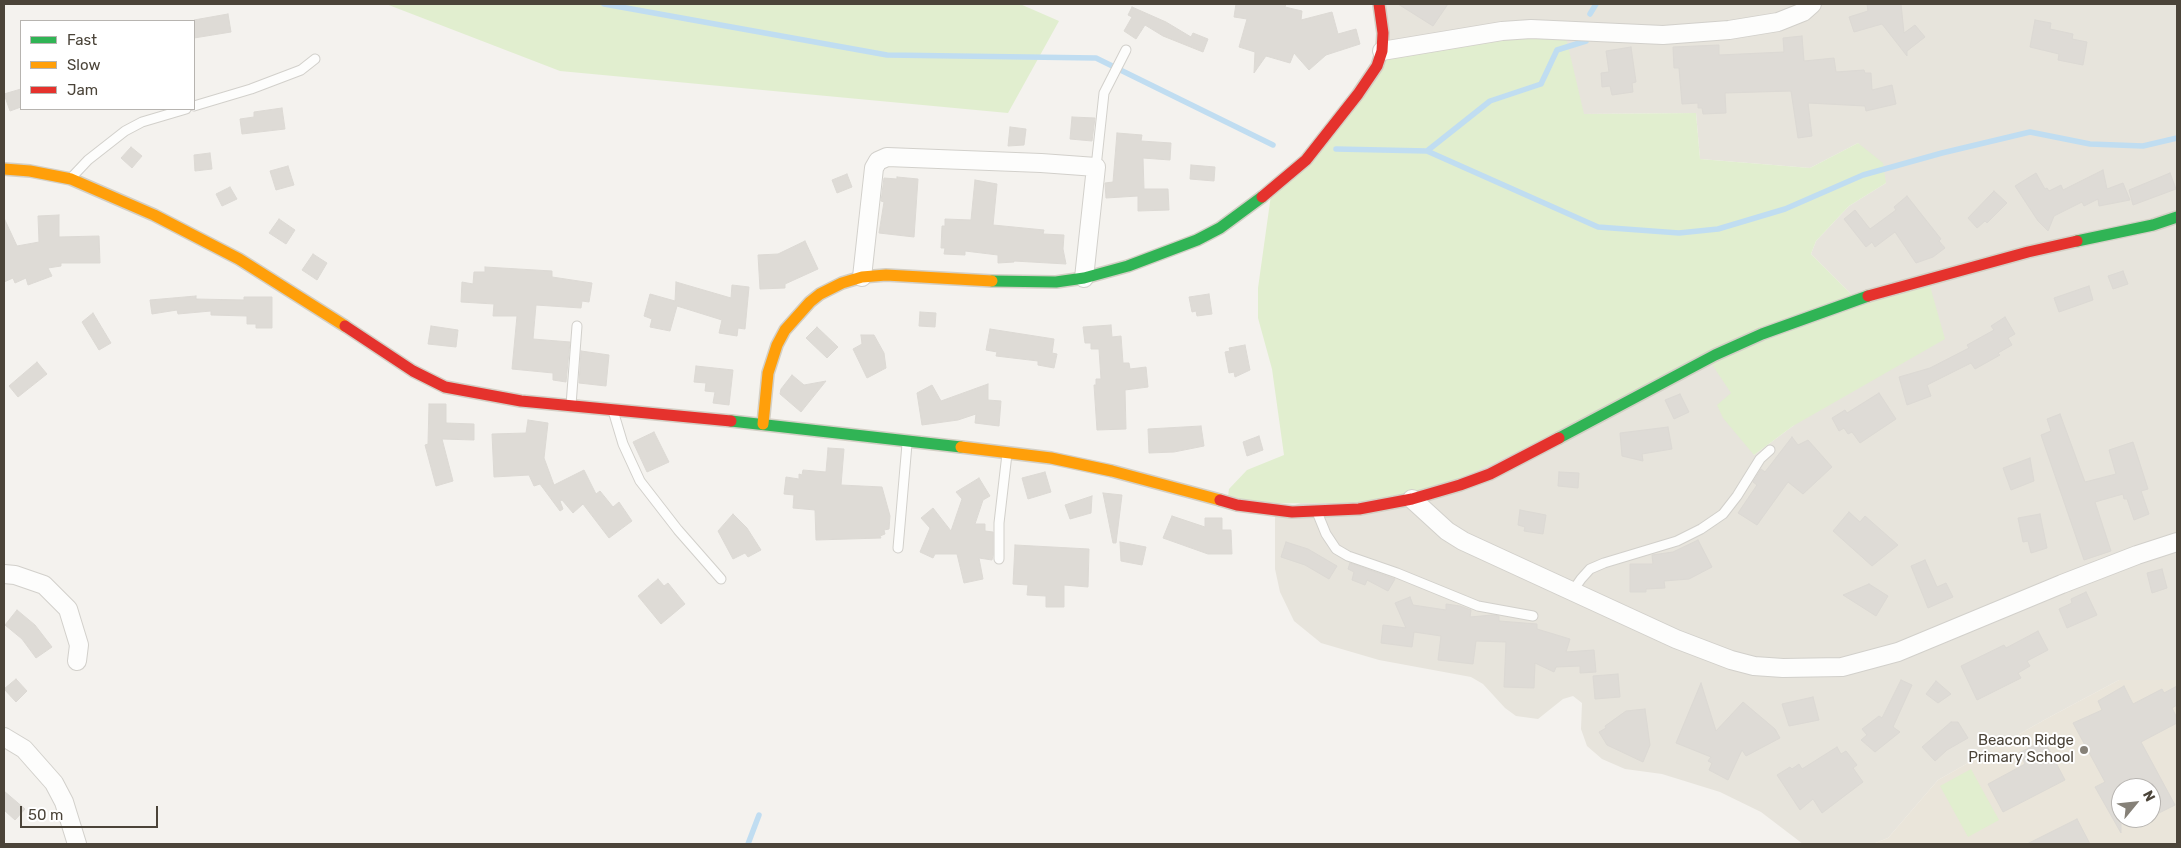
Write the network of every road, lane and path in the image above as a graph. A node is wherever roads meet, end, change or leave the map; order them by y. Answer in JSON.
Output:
{"nodes":[{"id":1,"x":1379,"y":4,"type":"edge"},
{"id":2,"x":1812,"y":4,"type":"edge"},
{"id":3,"x":1126,"y":50,"type":"dead end"},
{"id":4,"x":1382,"y":51,"type":"junction"},
{"id":5,"x":315,"y":59,"type":"dead end"},
{"id":6,"x":195,"y":106,"type":"edge"},
{"id":7,"x":183,"y":110,"type":"edge"},
{"id":8,"x":1096,"y":167,"type":"junction"},
{"id":9,"x":4,"y":169,"type":"edge"},
{"id":10,"x":70,"y":179,"type":"junction"},
{"id":11,"x":2177,"y":217,"type":"edge"},
{"id":12,"x":862,"y":277,"type":"junction"},
{"id":13,"x":1084,"y":278,"type":"junction"},
{"id":14,"x":577,"y":326,"type":"dead end"},
{"id":15,"x":571,"y":406,"type":"junction"},
{"id":16,"x":613,"y":411,"type":"junction"},
{"id":17,"x":763,"y":424,"type":"junction"},
{"id":18,"x":907,"y":441,"type":"junction"},
{"id":19,"x":1770,"y":450,"type":"dead end"},
{"id":20,"x":1008,"y":451,"type":"junction"},
{"id":21,"x":1412,"y":499,"type":"junction"},
{"id":22,"x":1317,"y":512,"type":"junction"},
{"id":23,"x":2177,"y":542,"type":"edge"},
{"id":24,"x":898,"y":548,"type":"dead end"},
{"id":25,"x":999,"y":559,"type":"dead end"},
{"id":26,"x":4,"y":574,"type":"edge"},
{"id":27,"x":721,"y":579,"type":"dead end"},
{"id":28,"x":1572,"y":592,"type":"junction"},
{"id":29,"x":1533,"y":616,"type":"dead end"},
{"id":30,"x":77,"y":661,"type":"dead end"},
{"id":31,"x":4,"y":737,"type":"edge"},
{"id":32,"x":77,"y":844,"type":"edge"}],
"edges":[{"from":1,"to":4,"type":"street"},
{"from":2,"to":4,"type":"street"},
{"from":3,"to":8,"type":"lane"},
{"from":4,"to":13,"type":"street"},
{"from":5,"to":6,"type":"lane"},
{"from":7,"to":10,"type":"lane"},
{"from":8,"to":12,"type":"street"},
{"from":8,"to":13,"type":"street"},
{"from":9,"to":10,"type":"street"},
{"from":10,"to":15,"type":"street"},
{"from":11,"to":21,"type":"street"},
{"from":12,"to":13,"type":"street"},
{"from":12,"to":17,"type":"street"},
{"from":14,"to":15,"type":"lane"},
{"from":15,"to":16,"type":"street"},
{"from":16,"to":17,"type":"street"},
{"from":16,"to":27,"type":"lane"},
{"from":17,"to":18,"type":"street"},
{"from":18,"to":20,"type":"street"},
{"from":18,"to":24,"type":"lane"},
{"from":19,"to":28,"type":"lane"},
{"from":20,"to":22,"type":"street"},
{"from":20,"to":25,"type":"lane"},
{"from":21,"to":22,"type":"street"},
{"from":21,"to":28,"type":"street"},
{"from":22,"to":29,"type":"lane"},
{"from":23,"to":28,"type":"street"},
{"from":26,"to":30,"type":"street"},
{"from":31,"to":32,"type":"street"}]}
